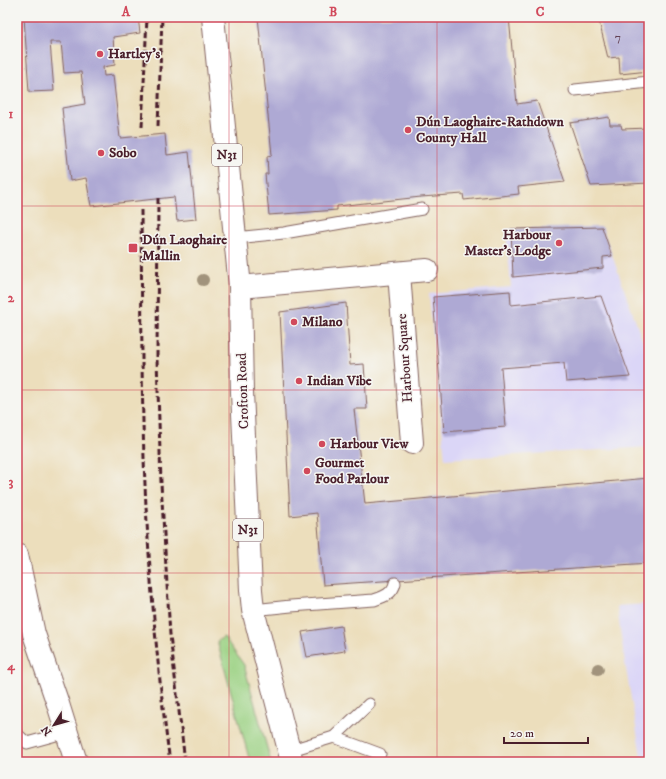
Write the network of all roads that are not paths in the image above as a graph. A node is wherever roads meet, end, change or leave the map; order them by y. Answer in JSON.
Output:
{"nodes":[{"id":1,"x":213,"y":17,"type":"edge"},
{"id":2,"x":649,"y":82,"type":"edge"},
{"id":3,"x":576,"y":90,"type":"dead end"},
{"id":4,"x":422,"y":209,"type":"dead end"},
{"id":5,"x":235,"y":238,"type":"junction"},
{"id":6,"x":427,"y":270,"type":"dead end"},
{"id":7,"x":399,"y":273,"type":"junction"},
{"id":8,"x":240,"y":287,"type":"junction"},
{"id":9,"x":412,"y":443,"type":"dead end"},
{"id":10,"x":17,"y":555,"type":"edge"},
{"id":11,"x":395,"y":583,"type":"dead end"},
{"id":12,"x":23,"y":609,"type":"edge"},
{"id":13,"x":253,"y":610,"type":"junction"},
{"id":14,"x":369,"y":704,"type":"dead end"},
{"id":15,"x":67,"y":732,"type":"junction"},
{"id":16,"x":17,"y":734,"type":"edge"},
{"id":17,"x":334,"y":738,"type":"junction"},
{"id":18,"x":380,"y":754,"type":"dead end"},
{"id":19,"x":290,"y":756,"type":"edge"},
{"id":20,"x":76,"y":762,"type":"edge"}],
"edges":[{"from":1,"to":5,"type":"main road","name":"Crofton Road","number":"N31"},
{"from":2,"to":3,"type":"lane"},
{"from":4,"to":5,"type":"lane"},
{"from":5,"to":8,"type":"main road","name":"Crofton Road","number":"N31"},
{"from":6,"to":7,"type":"main road"},
{"from":7,"to":8,"type":"main road"},
{"from":7,"to":9,"type":"main road","name":"Harbour Square"},
{"from":8,"to":13,"type":"main road","name":"Crofton Road","number":"N31"},
{"from":10,"to":12,"type":"main road"},
{"from":11,"to":13,"type":"lane"},
{"from":12,"to":15,"type":"main road"},
{"from":13,"to":19,"type":"main road","name":"Crofton Road","number":"N31"},
{"from":14,"to":17,"type":"lane"},
{"from":15,"to":16,"type":"lane"},
{"from":15,"to":20,"type":"main road"},
{"from":17,"to":18,"type":"lane"},
{"from":17,"to":19,"type":"lane"}]}
